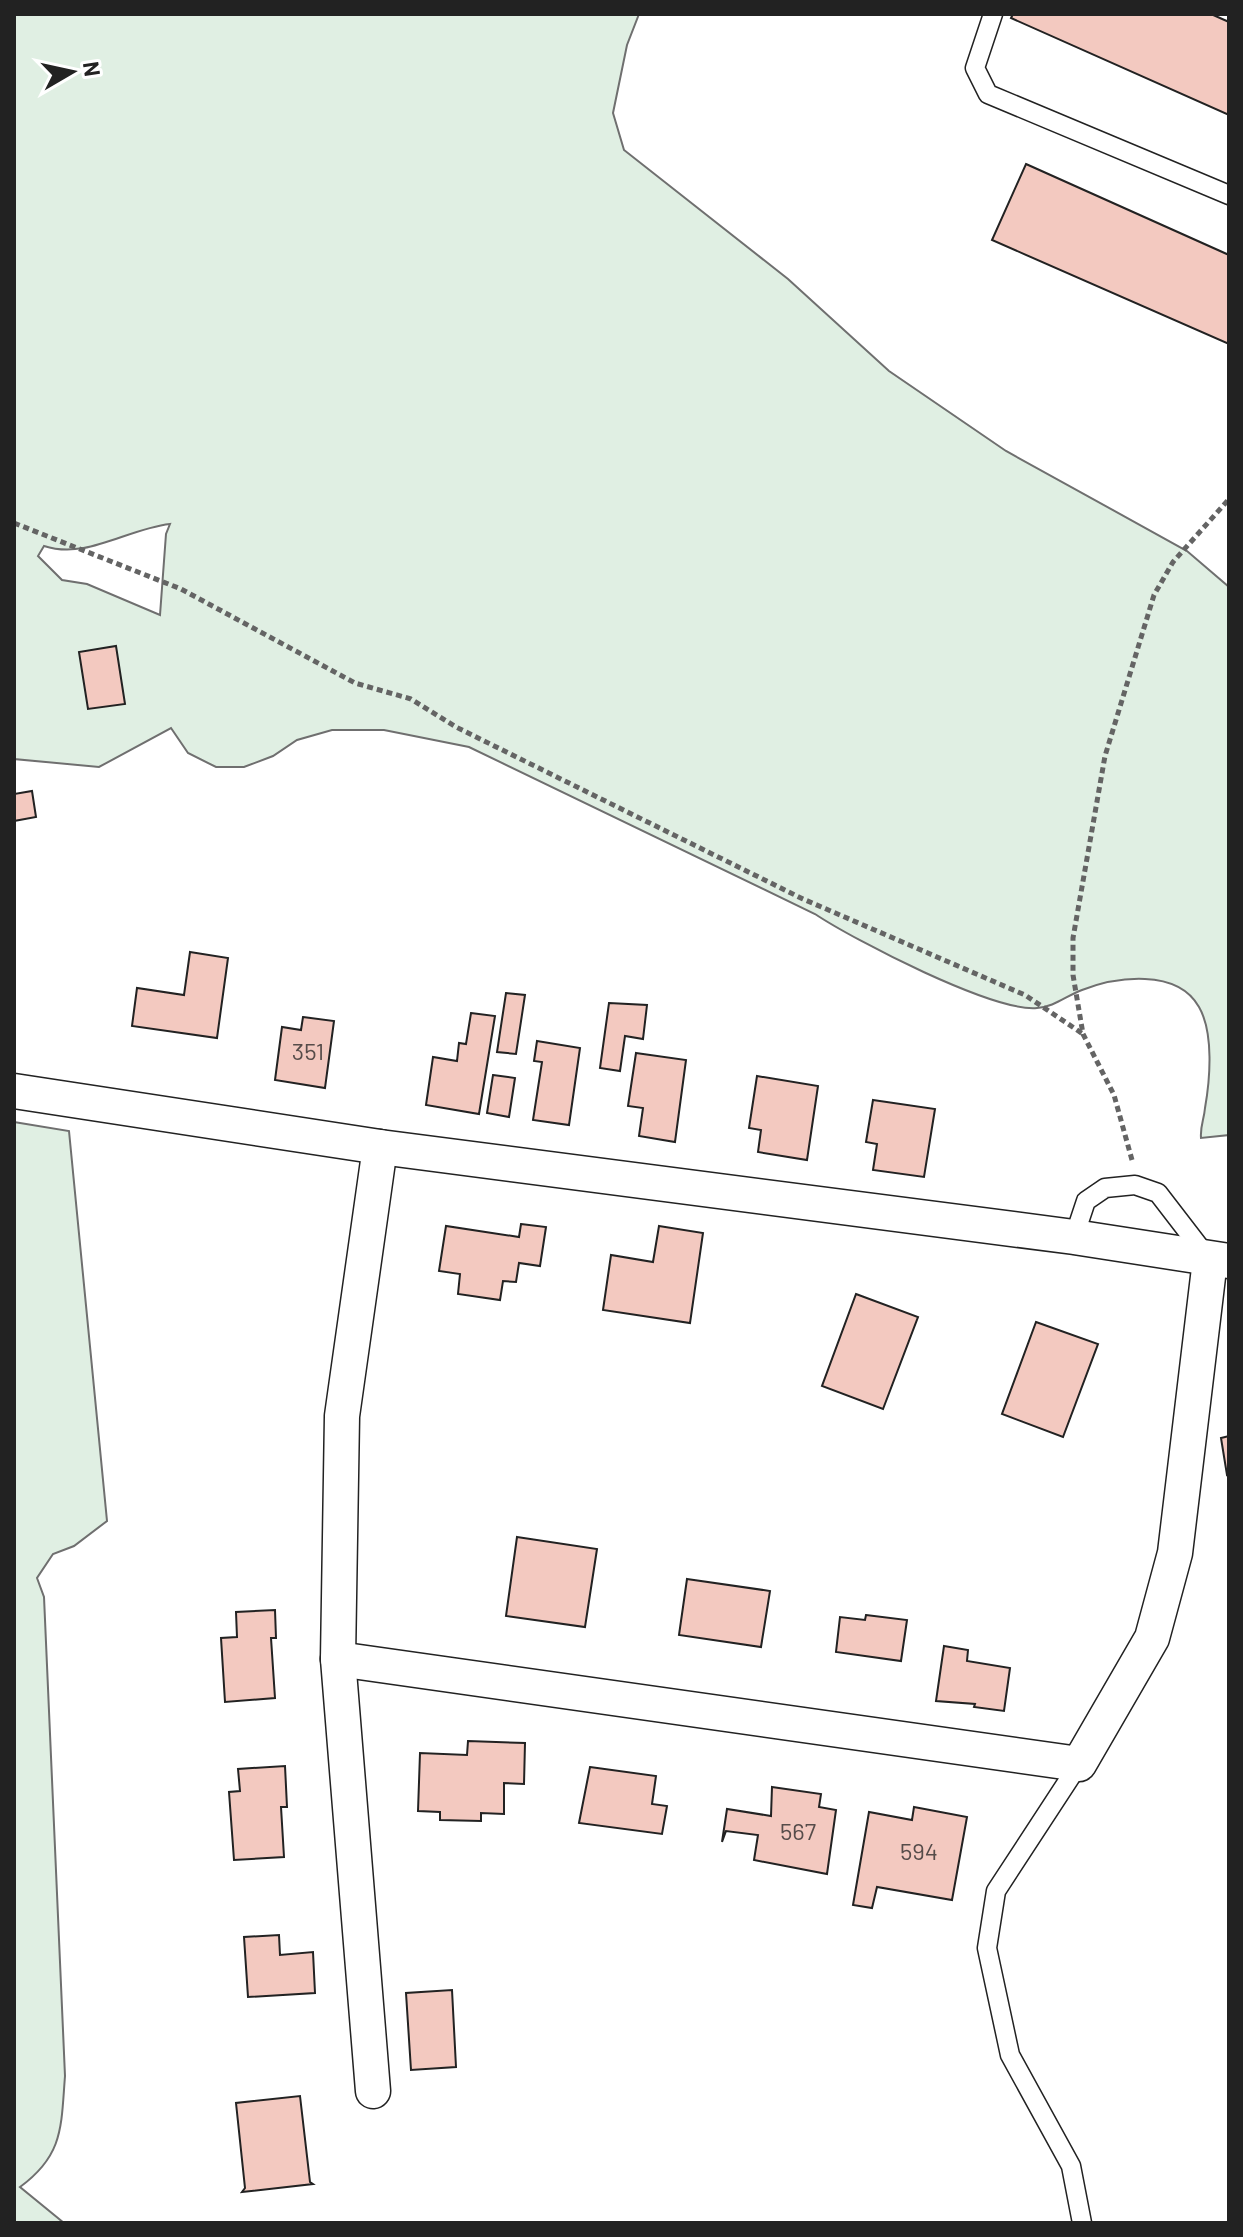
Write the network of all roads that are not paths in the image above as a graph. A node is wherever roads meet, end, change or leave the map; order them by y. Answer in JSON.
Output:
{"nodes":[{"id":1,"x":993,"y":14,"type":"edge"},
{"id":2,"x":1229,"y":195,"type":"edge"},
{"id":3,"x":14,"y":1091,"type":"edge"},
{"id":4,"x":380,"y":1147,"type":"junction"},
{"id":5,"x":1074,"y":1237,"type":"junction"},
{"id":6,"x":1219,"y":1261,"type":"edge"},
{"id":7,"x":338,"y":1659,"type":"junction"},
{"id":8,"x":1079,"y":1764,"type":"junction"},
{"id":9,"x":373,"y":2091,"type":"dead end"},
{"id":10,"x":1082,"y":2223,"type":"edge"}],
"edges":[{"from":1,"to":2,"type":"lane"},
{"from":3,"to":4,"type":"street"},
{"from":4,"to":5,"type":"street"},
{"from":4,"to":7,"type":"street"},
{"from":5,"to":6,"type":"street"},
{"from":5,"to":6,"type":"lane"},
{"from":6,"to":8,"type":"street"},
{"from":7,"to":8,"type":"street"},
{"from":7,"to":9,"type":"street"},
{"from":8,"to":10,"type":"lane"}]}
